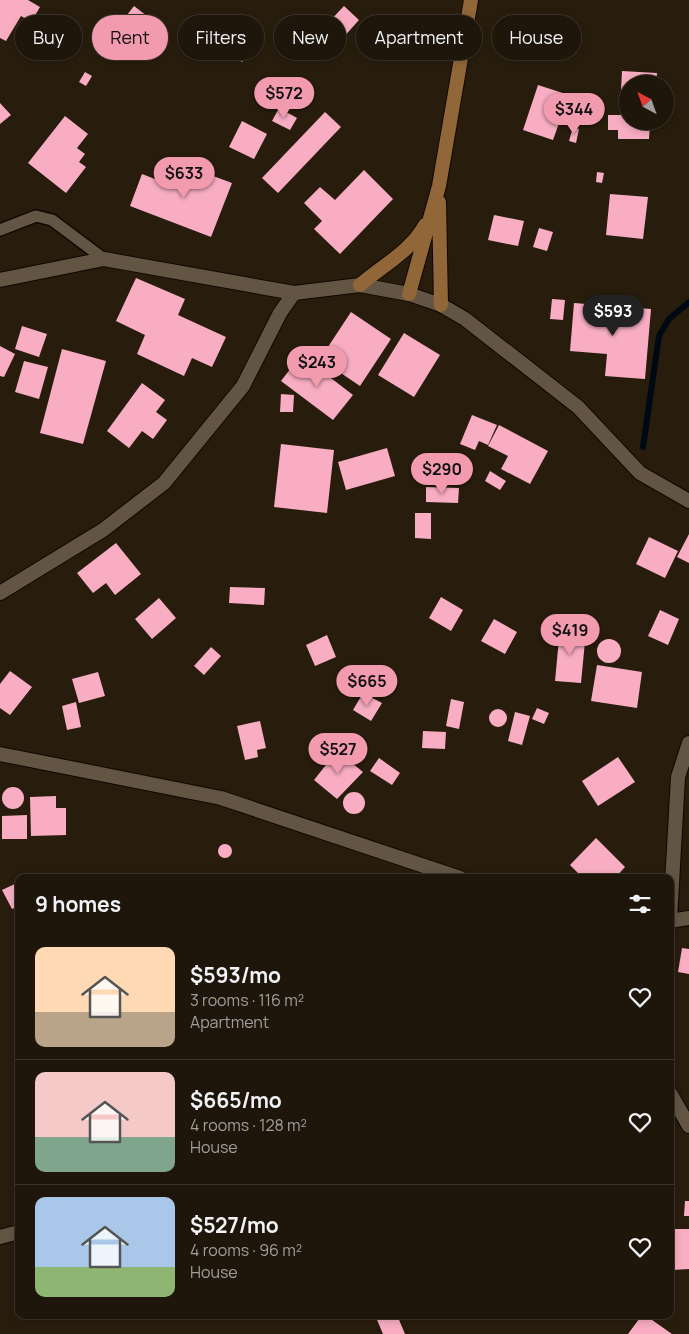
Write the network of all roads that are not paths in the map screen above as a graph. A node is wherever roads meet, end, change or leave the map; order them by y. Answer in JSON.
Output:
{"nodes":[{"id":1,"x":471,"y":0,"type":"edge"},
{"id":2,"x":439,"y":186,"type":"junction"},
{"id":3,"x":432,"y":212,"type":"junction"},
{"id":4,"x":0,"y":230,"type":"edge"},
{"id":5,"x":104,"y":259,"type":"junction"},
{"id":6,"x":0,"y":280,"type":"edge"},
{"id":7,"x":360,"y":285,"type":"junction"},
{"id":8,"x":294,"y":293,"type":"junction"},
{"id":9,"x":409,"y":294,"type":"junction"},
{"id":10,"x":441,"y":305,"type":"junction"},
{"id":11,"x":689,"y":501,"type":"edge"},
{"id":12,"x":0,"y":593,"type":"edge"},
{"id":13,"x":689,"y":743,"type":"edge"},
{"id":14,"x":0,"y":754,"type":"edge"},
{"id":15,"x":448,"y":874,"type":"edge"},
{"id":16,"x":673,"y":874,"type":"edge"},
{"id":17,"x":689,"y":918,"type":"edge"},
{"id":18,"x":674,"y":920,"type":"edge"},
{"id":19,"x":674,"y":1100,"type":"edge"},
{"id":20,"x":689,"y":1126,"type":"edge"},
{"id":21,"x":15,"y":1233,"type":"edge"},
{"id":22,"x":0,"y":1237,"type":"edge"}],
"edges":[{"from":1,"to":2,"type":"main road"},
{"from":2,"to":3,"type":"main road"},
{"from":2,"to":10,"type":"main road"},
{"from":3,"to":7,"type":"main road"},
{"from":3,"to":9,"type":"main road"},
{"from":4,"to":5,"type":"lane"},
{"from":5,"to":6,"type":"street"},
{"from":5,"to":8,"type":"street"},
{"from":7,"to":8,"type":"street"},
{"from":7,"to":9,"type":"street"},
{"from":8,"to":12,"type":"street"},
{"from":9,"to":10,"type":"street"},
{"from":10,"to":11,"type":"street"},
{"from":13,"to":16,"type":"street"},
{"from":14,"to":15,"type":"street"},
{"from":17,"to":18,"type":"street"},
{"from":19,"to":20,"type":"street"},
{"from":21,"to":22,"type":"street"}]}
